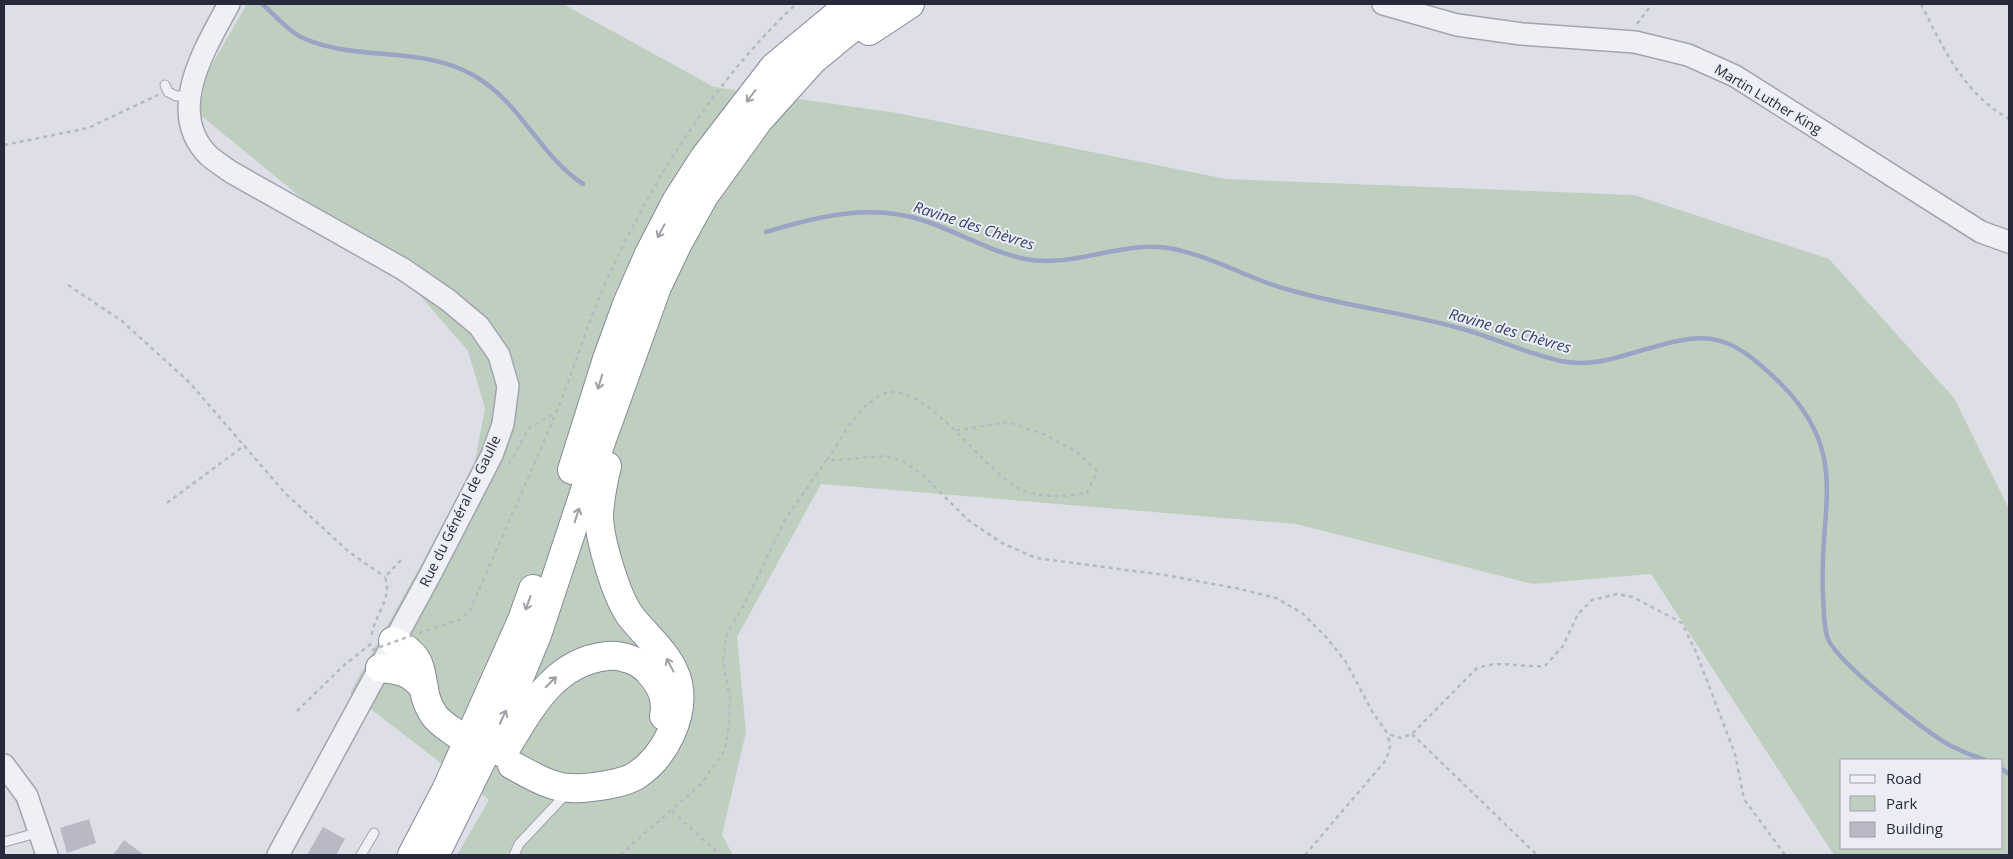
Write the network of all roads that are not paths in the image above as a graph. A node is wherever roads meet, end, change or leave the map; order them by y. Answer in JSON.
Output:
{"nodes":[{"id":1,"x":833,"y":4,"type":"edge"},
{"id":2,"x":850,"y":4,"type":"edge"},
{"id":3,"x":881,"y":4,"type":"edge"},
{"id":4,"x":910,"y":4,"type":"edge"},
{"id":5,"x":1383,"y":4,"type":"edge"},
{"id":6,"x":228,"y":6,"type":"edge"},
{"id":7,"x":774,"y":67,"type":"junction"},
{"id":8,"x":167,"y":88,"type":"road end"},
{"id":9,"x":190,"y":96,"type":"junction"},
{"id":10,"x":704,"y":196,"type":"junction"},
{"id":11,"x":2009,"y":242,"type":"edge"},
{"id":12,"x":657,"y":287,"type":"junction"},
{"id":13,"x":382,"y":650,"type":"junction"},
{"id":14,"x":461,"y":737,"type":"dead end"},
{"id":15,"x":512,"y":764,"type":"dead end"},
{"id":16,"x":4,"y":765,"type":"edge"},
{"id":17,"x":610,"y":784,"type":"junction"},
{"id":18,"x":570,"y":788,"type":"junction"},
{"id":19,"x":40,"y":832,"type":"junction"},
{"id":20,"x":374,"y":833,"type":"dead end"},
{"id":21,"x":4,"y":842,"type":"edge"},
{"id":22,"x":47,"y":855,"type":"edge"},
{"id":23,"x":278,"y":855,"type":"edge"},
{"id":24,"x":360,"y":855,"type":"edge"},
{"id":25,"x":412,"y":855,"type":"edge"},
{"id":26,"x":435,"y":855,"type":"edge"},
{"id":27,"x":440,"y":855,"type":"edge"},
{"id":28,"x":514,"y":855,"type":"edge"}],
"edges":[{"from":1,"to":7,"type":"highway"},
{"from":2,"to":7,"type":"highway"},
{"from":3,"to":10,"type":"highway"},
{"from":4,"to":10,"type":"highway"},
{"from":5,"to":11,"type":"street","name":"Martin Luther King"},
{"from":6,"to":9,"type":"street","name":"Rue du Général de Gaulle"},
{"from":7,"to":25,"type":"highway","one_way":true},
{"from":8,"to":9,"type":"lane"},
{"from":9,"to":13,"type":"street","name":"Rue du Général de Gaulle"},
{"from":10,"to":12,"type":"highway"},
{"from":17,"to":12,"type":"highway","one_way":true},
{"from":26,"to":12,"type":"highway","one_way":true},
{"from":13,"to":14,"type":"highway"},
{"from":13,"to":23,"type":"street","name":"Rue du Général de Gaulle"},
{"from":15,"to":18,"type":"highway"},
{"from":16,"to":19,"type":"street"},
{"from":17,"to":18,"type":"highway"},
{"from":27,"to":17,"type":"highway","one_way":true},
{"from":18,"to":28,"type":"lane"},
{"from":19,"to":21,"type":"lane"},
{"from":19,"to":22,"type":"street"},
{"from":20,"to":24,"type":"lane"}]}
